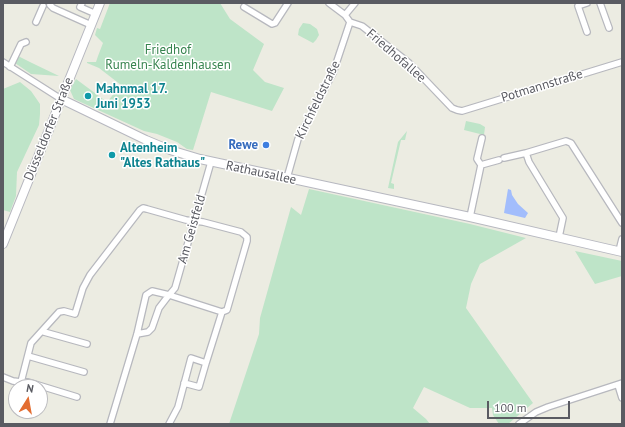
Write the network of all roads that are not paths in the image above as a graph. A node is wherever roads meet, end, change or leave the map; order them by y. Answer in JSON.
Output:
{"nodes":[{"id":1,"x":82,"y":3,"type":"edge"},
{"id":2,"x":100,"y":3,"type":"edge"},
{"id":3,"x":288,"y":3,"type":"edge"},
{"id":4,"x":330,"y":3,"type":"edge"},
{"id":5,"x":355,"y":3,"type":"edge"},
{"id":6,"x":587,"y":3,"type":"edge"},
{"id":7,"x":600,"y":3,"type":"edge"},
{"id":8,"x":51,"y":4,"type":"edge"},
{"id":9,"x":41,"y":5,"type":"edge"},
{"id":10,"x":244,"y":7,"type":"dead end"},
{"id":11,"x":96,"y":14,"type":"junction"},
{"id":12,"x":345,"y":15,"type":"junction"},
{"id":13,"x":36,"y":22,"type":"dead end"},
{"id":14,"x":350,"y":22,"type":"junction"},
{"id":15,"x":91,"y":25,"type":"junction"},
{"id":16,"x":609,"y":28,"type":"dead end"},
{"id":17,"x":587,"y":32,"type":"dead end"},
{"id":18,"x":26,"y":42,"type":"dead end"},
{"id":19,"x":3,"y":62,"type":"edge"},
{"id":20,"x":622,"y":62,"type":"edge"},
{"id":21,"x":10,"y":67,"type":"junction"},
{"id":22,"x":61,"y":99,"type":"junction"},
{"id":23,"x":462,"y":111,"type":"joint"},
{"id":24,"x":482,"y":138,"type":"dead end"},
{"id":25,"x":526,"y":153,"type":"junction"},
{"id":26,"x":212,"y":162,"type":"junction"},
{"id":27,"x":482,"y":165,"type":"junction"},
{"id":28,"x":287,"y":178,"type":"junction"},
{"id":29,"x":470,"y":217,"type":"junction"},
{"id":30,"x":195,"y":221,"type":"junction"},
{"id":31,"x":622,"y":223,"type":"edge"},
{"id":32,"x":559,"y":237,"type":"junction"},
{"id":33,"x":622,"y":239,"type":"edge"},
{"id":34,"x":3,"y":244,"type":"edge"},
{"id":35,"x":621,"y":251,"type":"edge"},
{"id":36,"x":169,"y":295,"type":"junction"},
{"id":37,"x":222,"y":312,"type":"junction"},
{"id":38,"x":42,"y":331,"type":"junction"},
{"id":39,"x":137,"y":334,"type":"junction"},
{"id":40,"x":87,"y":344,"type":"dead end"},
{"id":41,"x":28,"y":356,"type":"junction"},
{"id":42,"x":206,"y":363,"type":"junction"},
{"id":43,"x":84,"y":372,"type":"dead end"},
{"id":44,"x":21,"y":379,"type":"edge"},
{"id":45,"x":184,"y":383,"type":"junction"},
{"id":46,"x":620,"y":384,"type":"edge"},
{"id":47,"x":48,"y":388,"type":"edge"},
{"id":48,"x":77,"y":397,"type":"dead end"},
{"id":49,"x":622,"y":398,"type":"edge"},
{"id":50,"x":529,"y":417,"type":"junction"},
{"id":51,"x":110,"y":424,"type":"edge"},
{"id":52,"x":169,"y":424,"type":"edge"},
{"id":53,"x":519,"y":424,"type":"edge"},
{"id":54,"x":532,"y":424,"type":"edge"}],
"edges":[{"from":1,"to":11,"type":"street"},
{"from":2,"to":11,"type":"main road","name":"Düsseldorfer Straße"},
{"from":3,"to":10,"type":"street"},
{"from":4,"to":12,"type":"street","name":"Friedhofallee"},
{"from":5,"to":12,"type":"street"},
{"from":6,"to":17,"type":"street"},
{"from":7,"to":16,"type":"street"},
{"from":8,"to":9,"type":"street"},
{"from":8,"to":15,"type":"street"},
{"from":9,"to":13,"type":"street"},
{"from":11,"to":15,"type":"main road","name":"Düsseldorfer Straße"},
{"from":12,"to":14,"type":"street","name":"Friedhofallee"},
{"from":14,"to":23,"type":"street","name":"Friedhofallee"},
{"from":14,"to":28,"type":"street","name":"Kirchfeldstraße"},
{"from":15,"to":22,"type":"main road","name":"Düsseldorfer Straße"},
{"from":18,"to":21,"type":"street"},
{"from":19,"to":21,"type":"street"},
{"from":20,"to":23,"type":"street","name":"Potmannstraße"},
{"from":21,"to":22,"type":"street"},
{"from":22,"to":26,"type":"main road","name":"Rathausallee"},
{"from":22,"to":34,"type":"main road","name":"Düsseldorfer Straße"},
{"from":24,"to":27,"type":"street"},
{"from":25,"to":27,"type":"street"},
{"from":25,"to":31,"type":"street"},
{"from":25,"to":32,"type":"street"},
{"from":26,"to":28,"type":"main road","name":"Rathausallee"},
{"from":26,"to":30,"type":"street","name":"Am Geistfeld"},
{"from":27,"to":29,"type":"street"},
{"from":28,"to":29,"type":"main road","name":"Rathausallee"},
{"from":29,"to":32,"type":"main road","name":"Rathausallee"},
{"from":30,"to":36,"type":"street","name":"Am Geistfeld"},
{"from":30,"to":37,"type":"street"},
{"from":30,"to":38,"type":"street"},
{"from":32,"to":35,"type":"main road","name":"Rathausallee"},
{"from":33,"to":35,"type":"street"},
{"from":36,"to":37,"type":"street"},
{"from":36,"to":39,"type":"street","name":"Am Geistfeld"},
{"from":36,"to":39,"type":"street"},
{"from":37,"to":42,"type":"street"},
{"from":38,"to":40,"type":"street"},
{"from":38,"to":41,"type":"street"},
{"from":39,"to":51,"type":"street"},
{"from":41,"to":43,"type":"street"},
{"from":41,"to":44,"type":"street"},
{"from":42,"to":45,"type":"street"},
{"from":42,"to":45,"type":"street"},
{"from":45,"to":52,"type":"street"},
{"from":46,"to":49,"type":"street"},
{"from":46,"to":50,"type":"street"},
{"from":47,"to":48,"type":"street"},
{"from":50,"to":53,"type":"street"},
{"from":50,"to":54,"type":"street"}]}
